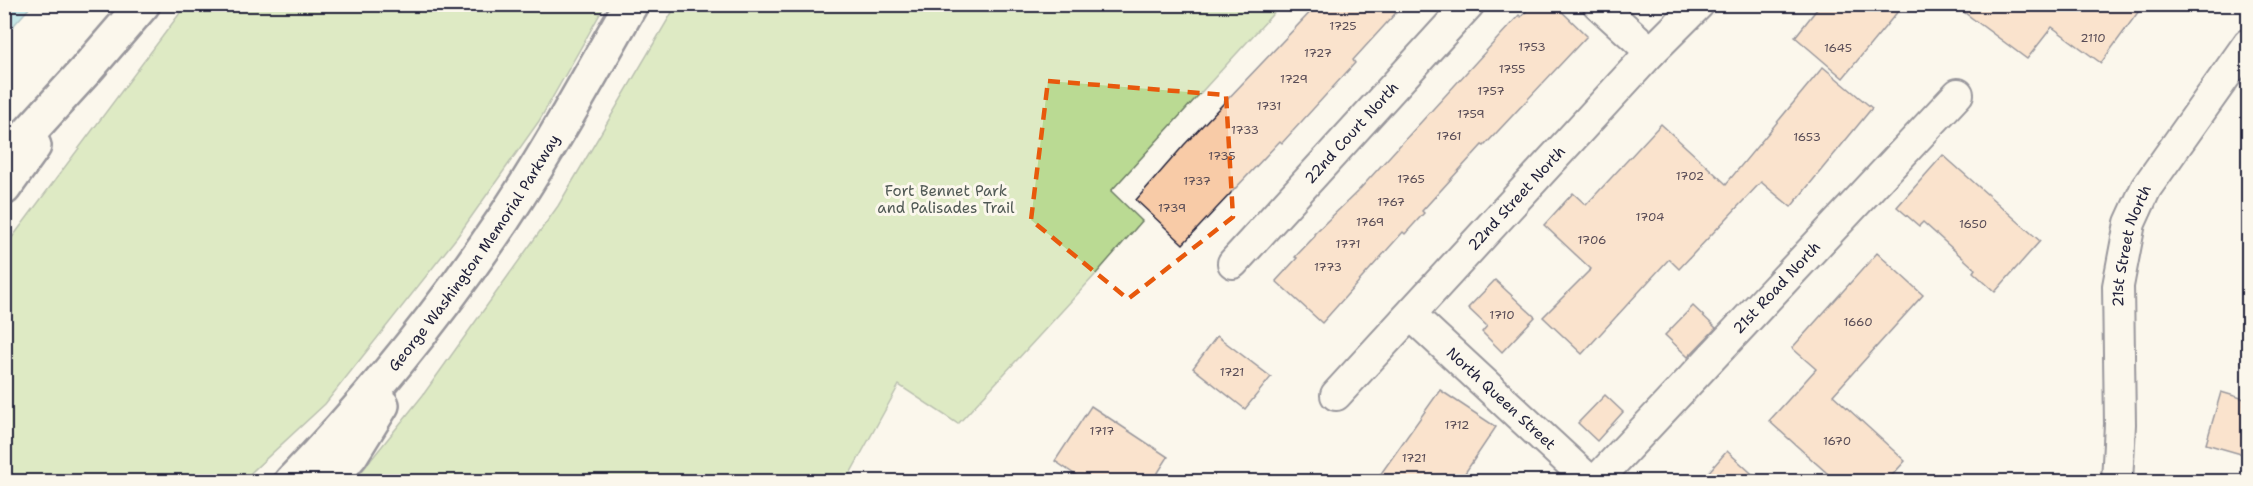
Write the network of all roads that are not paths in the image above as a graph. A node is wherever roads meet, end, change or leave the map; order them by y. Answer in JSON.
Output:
{"nodes":[{"id":1,"x":142,"y":4,"type":"edge"},
{"id":2,"x":631,"y":4,"type":"edge"},
{"id":3,"x":1470,"y":4,"type":"edge"},
{"id":4,"x":1598,"y":4,"type":"edge"},
{"id":5,"x":1699,"y":4,"type":"edge"},
{"id":6,"x":2248,"y":44,"type":"edge"},
{"id":7,"x":1651,"y":52,"type":"junction"},
{"id":8,"x":87,"y":70,"type":"junction"},
{"id":9,"x":1958,"y":94,"type":"dead end"},
{"id":10,"x":4,"y":160,"type":"edge"},
{"id":11,"x":4,"y":188,"type":"edge"},
{"id":12,"x":1233,"y":262,"type":"dead end"},
{"id":13,"x":444,"y":302,"type":"junction"},
{"id":14,"x":1411,"y":315,"type":"junction"},
{"id":15,"x":1336,"y":395,"type":"dead end"},
{"id":16,"x":291,"y":482,"type":"edge"},
{"id":17,"x":328,"y":482,"type":"edge"},
{"id":18,"x":1590,"y":482,"type":"edge"},
{"id":19,"x":1595,"y":482,"type":"edge"},
{"id":20,"x":2117,"y":482,"type":"edge"}],
"edges":[{"from":1,"to":8,"type":"highway"},
{"from":2,"to":13,"type":"highway","name":"George Washington Memorial Parkway"},
{"from":3,"to":12,"type":"street","name":"22nd Court North"},
{"from":4,"to":7,"type":"street"},
{"from":5,"to":7,"type":"street","name":"22nd Street North"},
{"from":6,"to":20,"type":"street","name":"21st Street North"},
{"from":7,"to":14,"type":"street","name":"22nd Street North"},
{"from":8,"to":10,"type":"highway"},
{"from":8,"to":11,"type":"highway"},
{"from":9,"to":19,"type":"street","name":"21st Road North"},
{"from":13,"to":16,"type":"highway","name":"George Washington Memorial Parkway"},
{"from":13,"to":17,"type":"highway"},
{"from":14,"to":15,"type":"street","name":"22nd Street North"},
{"from":14,"to":18,"type":"street","name":"North Queen Street"}]}
